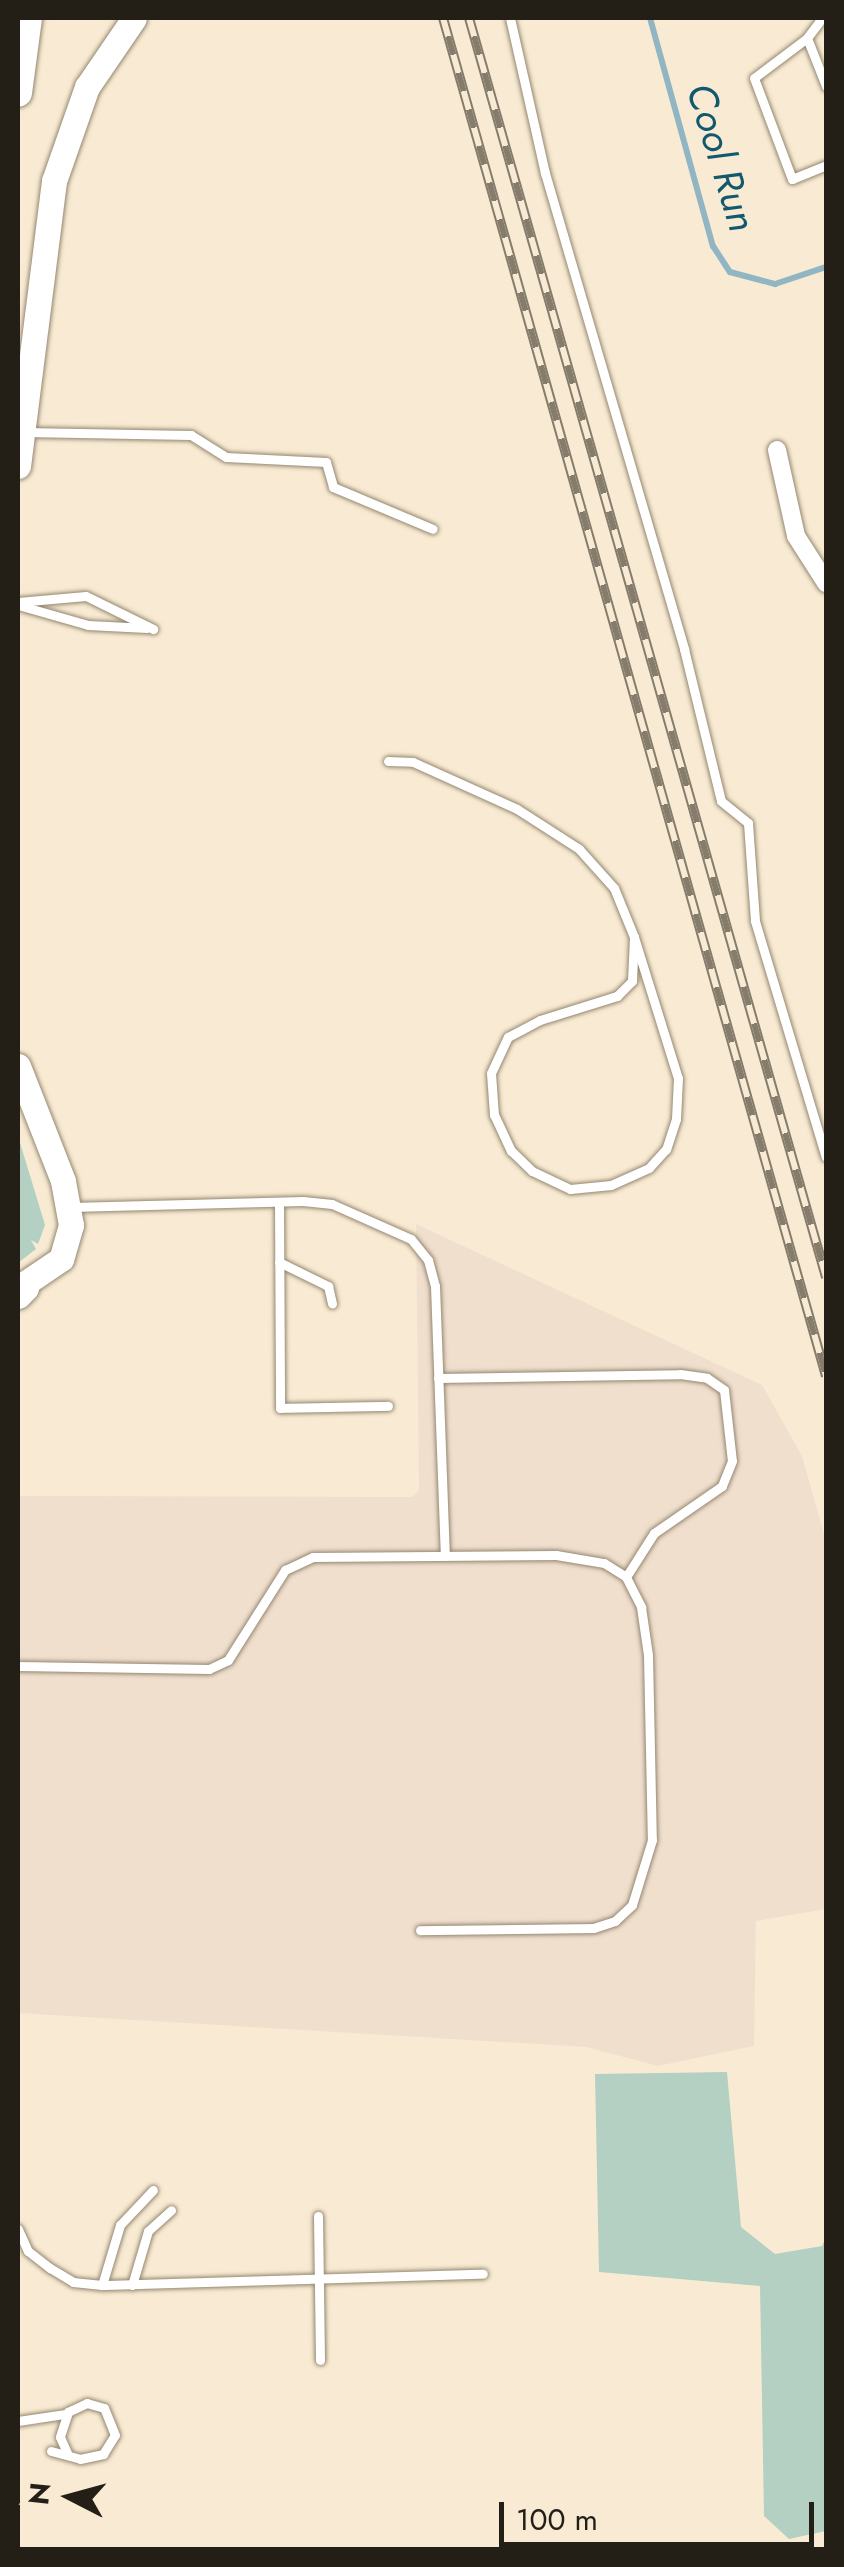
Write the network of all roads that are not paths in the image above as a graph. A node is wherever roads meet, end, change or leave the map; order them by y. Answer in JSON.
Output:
{"nodes":[{"id":1,"x":28,"y":18,"type":"edge"},
{"id":2,"x":134,"y":18,"type":"edge"},
{"id":3,"x":510,"y":18,"type":"edge"},
{"id":4,"x":822,"y":18,"type":"edge"},
{"id":5,"x":807,"y":38,"type":"junction"},
{"id":6,"x":826,"y":86,"type":"edge"},
{"id":7,"x":18,"y":92,"type":"edge"},
{"id":8,"x":826,"y":165,"type":"edge"},
{"id":9,"x":20,"y":431,"type":"junction"},
{"id":10,"x":778,"y":450,"type":"dead end"},
{"id":11,"x":18,"y":466,"type":"edge"},
{"id":12,"x":434,"y":530,"type":"dead end"},
{"id":13,"x":826,"y":583,"type":"edge"},
{"id":14,"x":18,"y":604,"type":"edge"},
{"id":15,"x":388,"y":761,"type":"dead end"},
{"id":16,"x":634,"y":937,"type":"junction"},
{"id":17,"x":18,"y":1066,"type":"edge"},
{"id":18,"x":826,"y":1158,"type":"edge"},
{"id":19,"x":279,"y":1202,"type":"junction"},
{"id":20,"x":68,"y":1207,"type":"junction"},
{"id":21,"x":279,"y":1262,"type":"junction"},
{"id":22,"x":20,"y":1290,"type":"edge"},
{"id":23,"x":332,"y":1304,"type":"dead end"},
{"id":24,"x":438,"y":1378,"type":"junction"},
{"id":25,"x":388,"y":1406,"type":"dead end"},
{"id":26,"x":445,"y":1556,"type":"junction"},
{"id":27,"x":626,"y":1577,"type":"junction"},
{"id":28,"x":18,"y":1666,"type":"edge"},
{"id":29,"x":420,"y":1930,"type":"dead end"},
{"id":30,"x":154,"y":2190,"type":"dead end"},
{"id":31,"x":171,"y":2210,"type":"dead end"},
{"id":32,"x":318,"y":2216,"type":"dead end"},
{"id":33,"x":18,"y":2230,"type":"edge"},
{"id":34,"x":28,"y":2251,"type":"junction"},
{"id":35,"x":18,"y":2259,"type":"edge"},
{"id":36,"x":483,"y":2274,"type":"dead end"},
{"id":37,"x":319,"y":2279,"type":"junction"},
{"id":38,"x":132,"y":2284,"type":"junction"},
{"id":39,"x":102,"y":2285,"type":"junction"},
{"id":40,"x":320,"y":2360,"type":"dead end"},
{"id":41,"x":68,"y":2412,"type":"junction"},
{"id":42,"x":18,"y":2421,"type":"edge"},
{"id":43,"x":51,"y":2452,"type":"dead end"},
{"id":44,"x":68,"y":2455,"type":"junction"}],
"edges":[{"from":1,"to":7,"type":"main road"},
{"from":2,"to":9,"type":"street"},
{"from":3,"to":18,"type":"lane"},
{"from":4,"to":5,"type":"lane"},
{"from":5,"to":6,"type":"lane"},
{"from":5,"to":8,"type":"lane"},
{"from":9,"to":11,"type":"street"},
{"from":9,"to":12,"type":"lane"},
{"from":10,"to":13,"type":"street"},
{"from":14,"to":14,"type":"lane"},
{"from":15,"to":16,"type":"lane"},
{"from":16,"to":16,"type":"lane"},
{"from":17,"to":20,"type":"street"},
{"from":19,"to":20,"type":"lane"},
{"from":19,"to":21,"type":"lane"},
{"from":19,"to":24,"type":"lane"},
{"from":20,"to":22,"type":"street"},
{"from":21,"to":23,"type":"lane"},
{"from":21,"to":25,"type":"lane"},
{"from":24,"to":26,"type":"lane"},
{"from":24,"to":27,"type":"lane"},
{"from":26,"to":27,"type":"lane"},
{"from":26,"to":28,"type":"lane"},
{"from":27,"to":29,"type":"lane"},
{"from":30,"to":39,"type":"lane"},
{"from":31,"to":38,"type":"lane"},
{"from":32,"to":37,"type":"lane"},
{"from":33,"to":34,"type":"lane"},
{"from":34,"to":35,"type":"lane"},
{"from":34,"to":39,"type":"lane"},
{"from":36,"to":37,"type":"lane"},
{"from":37,"to":38,"type":"lane"},
{"from":37,"to":40,"type":"lane"},
{"from":38,"to":39,"type":"lane"},
{"from":41,"to":42,"type":"lane"},
{"from":41,"to":44,"type":"lane"},
{"from":41,"to":44,"type":"lane"},
{"from":43,"to":44,"type":"lane"}]}
